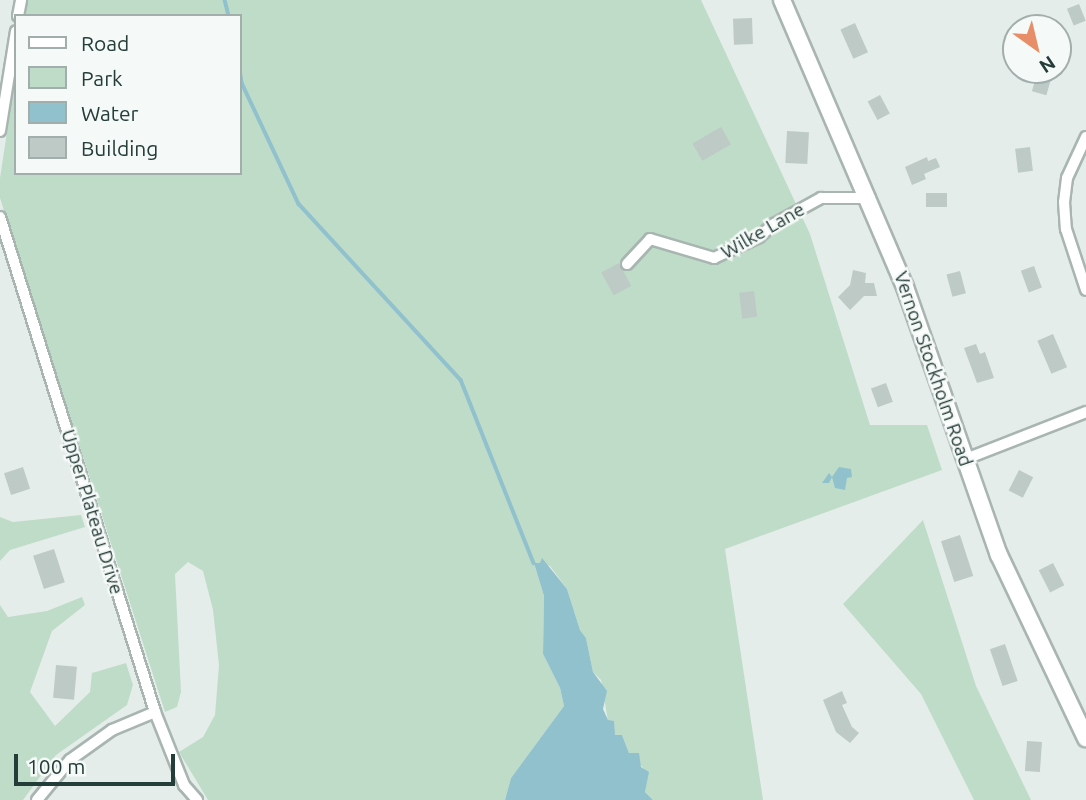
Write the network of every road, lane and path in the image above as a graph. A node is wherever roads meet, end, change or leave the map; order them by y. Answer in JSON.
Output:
{"nodes":[{"id":1,"x":782,"y":0,"type":"edge"},
{"id":2,"x":14,"y":44,"type":"edge"},
{"id":3,"x":0,"y":131,"type":"edge"},
{"id":4,"x":1086,"y":137,"type":"edge"},
{"id":5,"x":870,"y":198,"type":"junction"},
{"id":6,"x":0,"y":217,"type":"edge"},
{"id":7,"x":627,"y":264,"type":"dead end"},
{"id":8,"x":1086,"y":290,"type":"edge"},
{"id":9,"x":1086,"y":412,"type":"edge"},
{"id":10,"x":963,"y":460,"type":"junction"},
{"id":11,"x":155,"y":712,"type":"junction"},
{"id":12,"x":1086,"y":738,"type":"edge"},
{"id":13,"x":37,"y":800,"type":"edge"},
{"id":14,"x":197,"y":800,"type":"edge"}],
"edges":[{"from":1,"to":5,"type":"main road","name":"Vernon Stockholm Road"},
{"from":2,"to":3,"type":"street"},
{"from":4,"to":8,"type":"street"},
{"from":5,"to":7,"type":"street","name":"Wilke Lane"},
{"from":5,"to":10,"type":"main road","name":"Vernon Stockholm Road"},
{"from":6,"to":11,"type":"street","name":"Upper Plateau Drive"},
{"from":9,"to":10,"type":"street"},
{"from":10,"to":12,"type":"main road","name":"Vernon Stockholm Road"},
{"from":11,"to":13,"type":"street"},
{"from":11,"to":14,"type":"street","name":"Upper Plateau Drive"}]}
